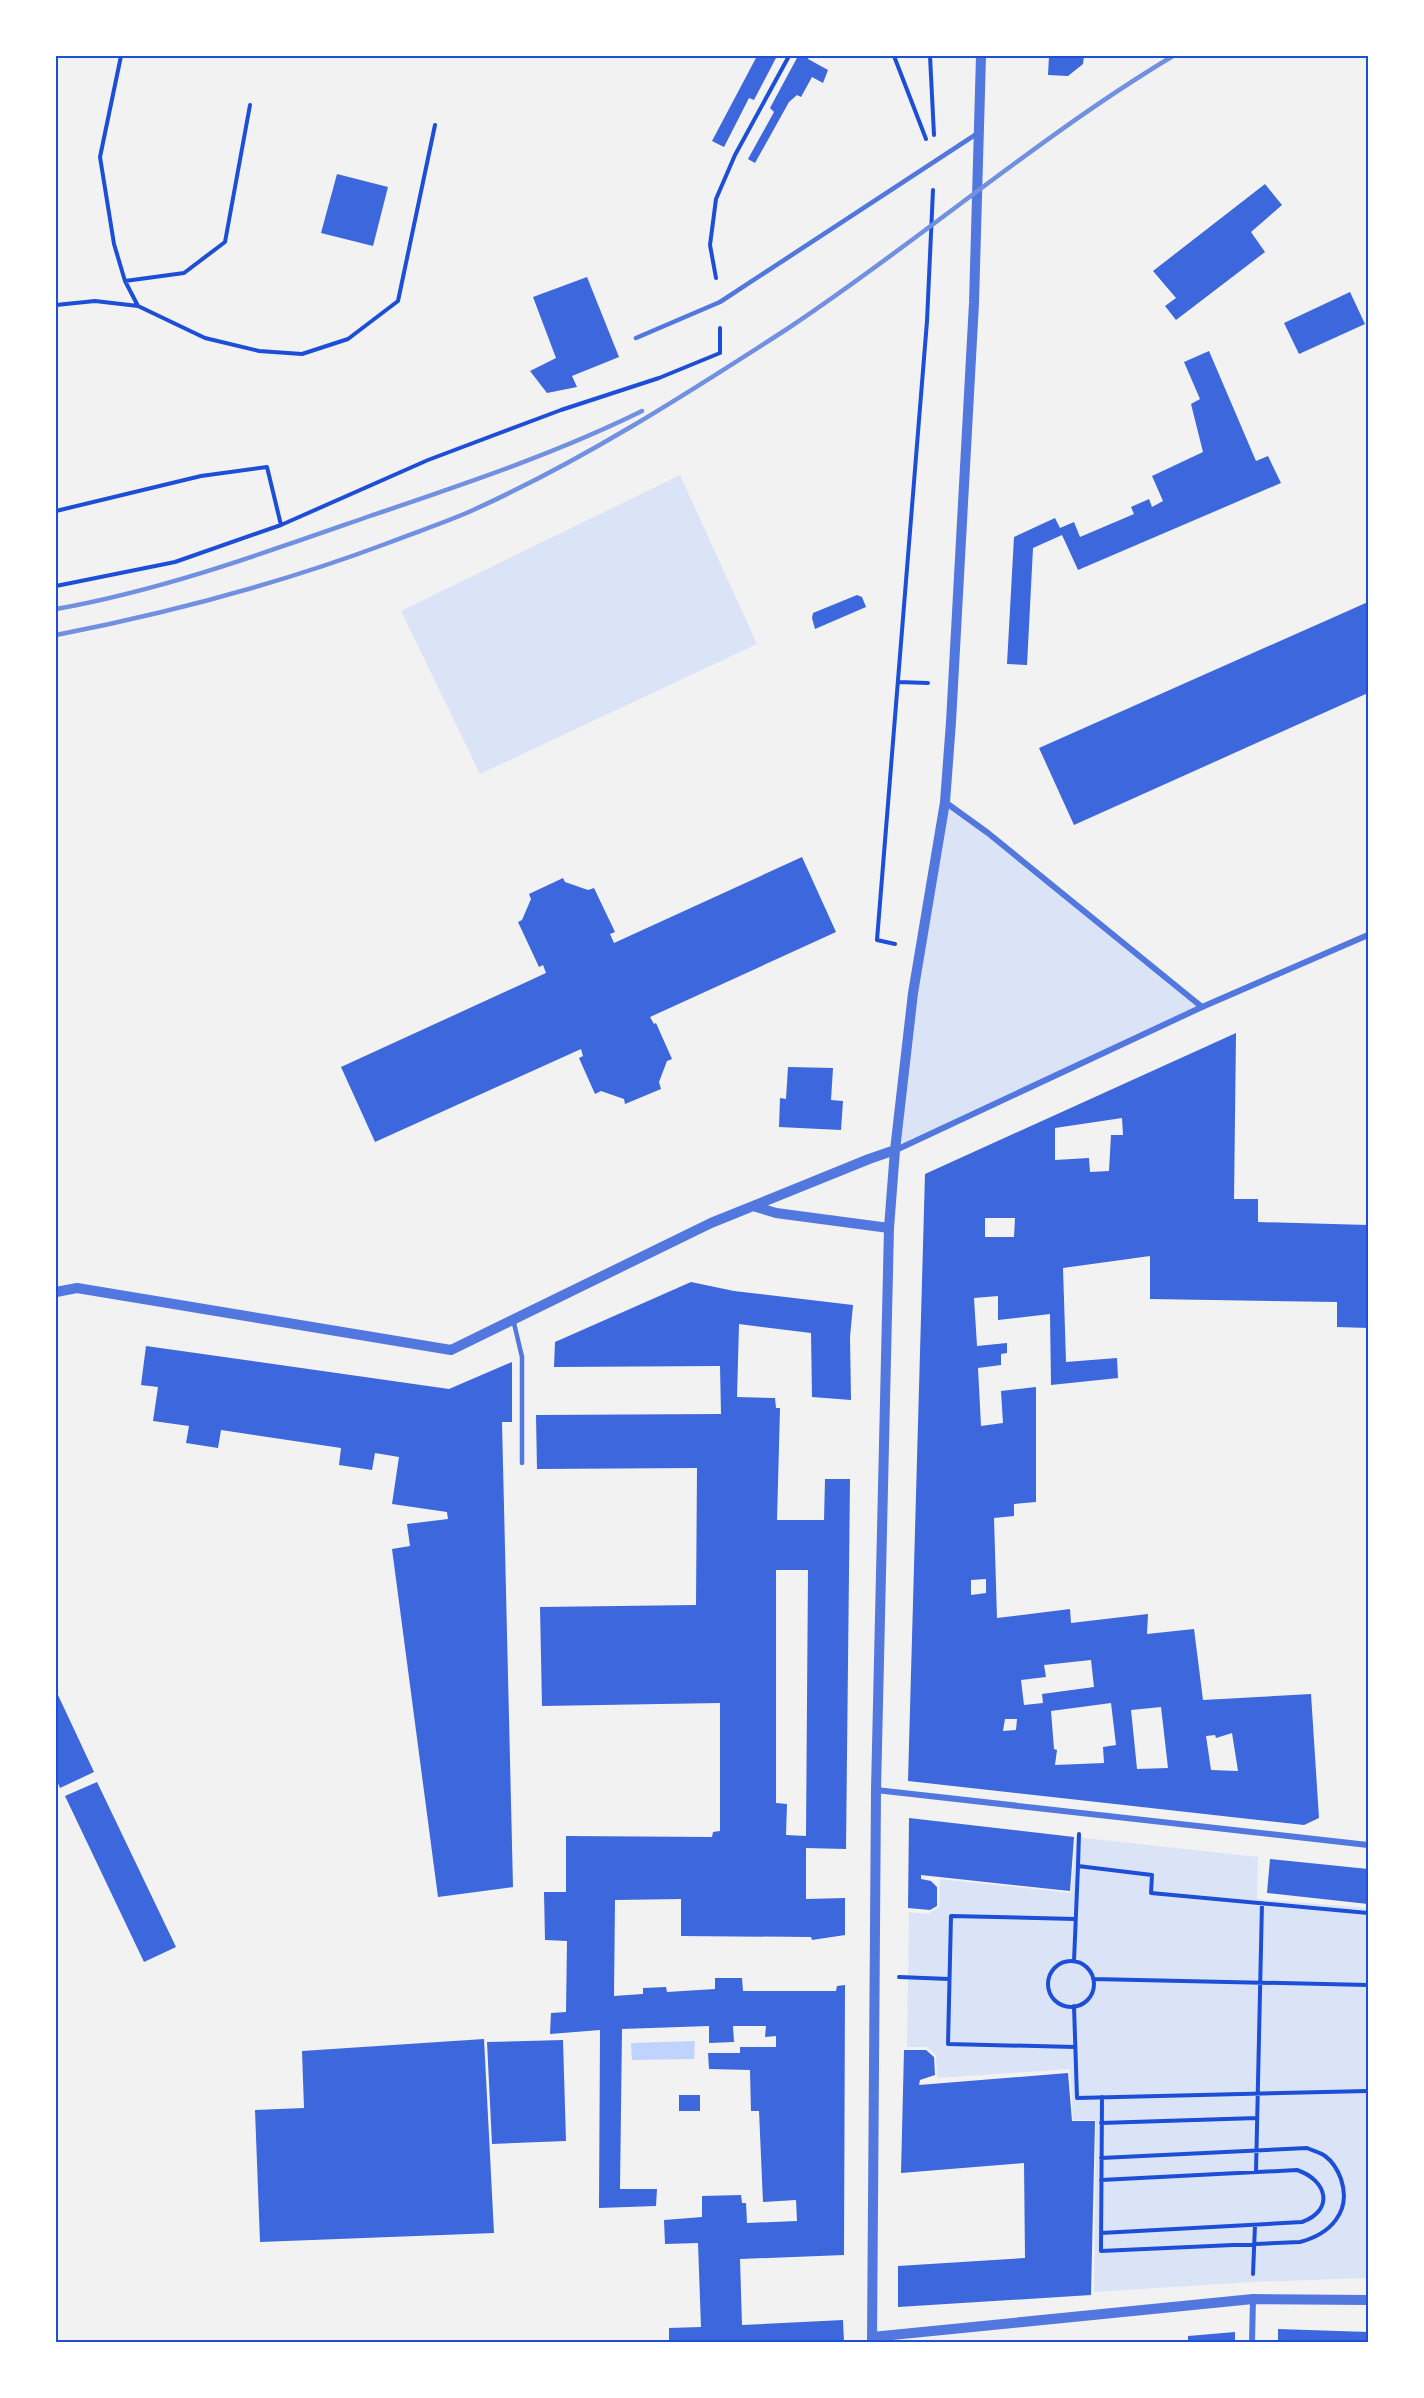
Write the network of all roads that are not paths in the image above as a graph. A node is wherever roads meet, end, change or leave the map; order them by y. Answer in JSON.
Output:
{"nodes":[{"id":1,"x":981,"y":56,"type":"edge"},
{"id":2,"x":978,"y":133,"type":"junction"},
{"id":3,"x":636,"y":338,"type":"dead end"},
{"id":4,"x":945,"y":802,"type":"junction"},
{"id":5,"x":1368,"y":935,"type":"edge"},
{"id":6,"x":1202,"y":1006,"type":"junction"},
{"id":7,"x":895,"y":1150,"type":"junction"},
{"id":8,"x":753,"y":1206,"type":"junction"},
{"id":9,"x":889,"y":1228,"type":"junction"},
{"id":10,"x":56,"y":1292,"type":"edge"},
{"id":11,"x":513,"y":1320,"type":"junction"},
{"id":12,"x":522,"y":1463,"type":"dead end"},
{"id":13,"x":876,"y":1790,"type":"junction"},
{"id":14,"x":1368,"y":1845,"type":"edge"},
{"id":15,"x":1253,"y":2299,"type":"junction"},
{"id":16,"x":1368,"y":2300,"type":"edge"},
{"id":17,"x":872,"y":2340,"type":"edge"},
{"id":18,"x":1252,"y":2343,"type":"edge"}],
"edges":[{"from":1,"to":2,"type":"street"},
{"from":2,"to":3,"type":"lane"},
{"from":2,"to":4,"type":"street"},
{"from":4,"to":6,"type":"street"},
{"from":4,"to":7,"type":"street"},
{"from":5,"to":6,"type":"street"},
{"from":6,"to":7,"type":"street"},
{"from":7,"to":8,"type":"street"},
{"from":7,"to":9,"type":"street"},
{"from":8,"to":9,"type":"street"},
{"from":8,"to":11,"type":"street"},
{"from":9,"to":13,"type":"street"},
{"from":10,"to":11,"type":"street"},
{"from":11,"to":12,"type":"lane"},
{"from":13,"to":14,"type":"street"},
{"from":13,"to":17,"type":"street"},
{"from":15,"to":16,"type":"street"},
{"from":15,"to":17,"type":"street"},
{"from":15,"to":18,"type":"street"}]}
